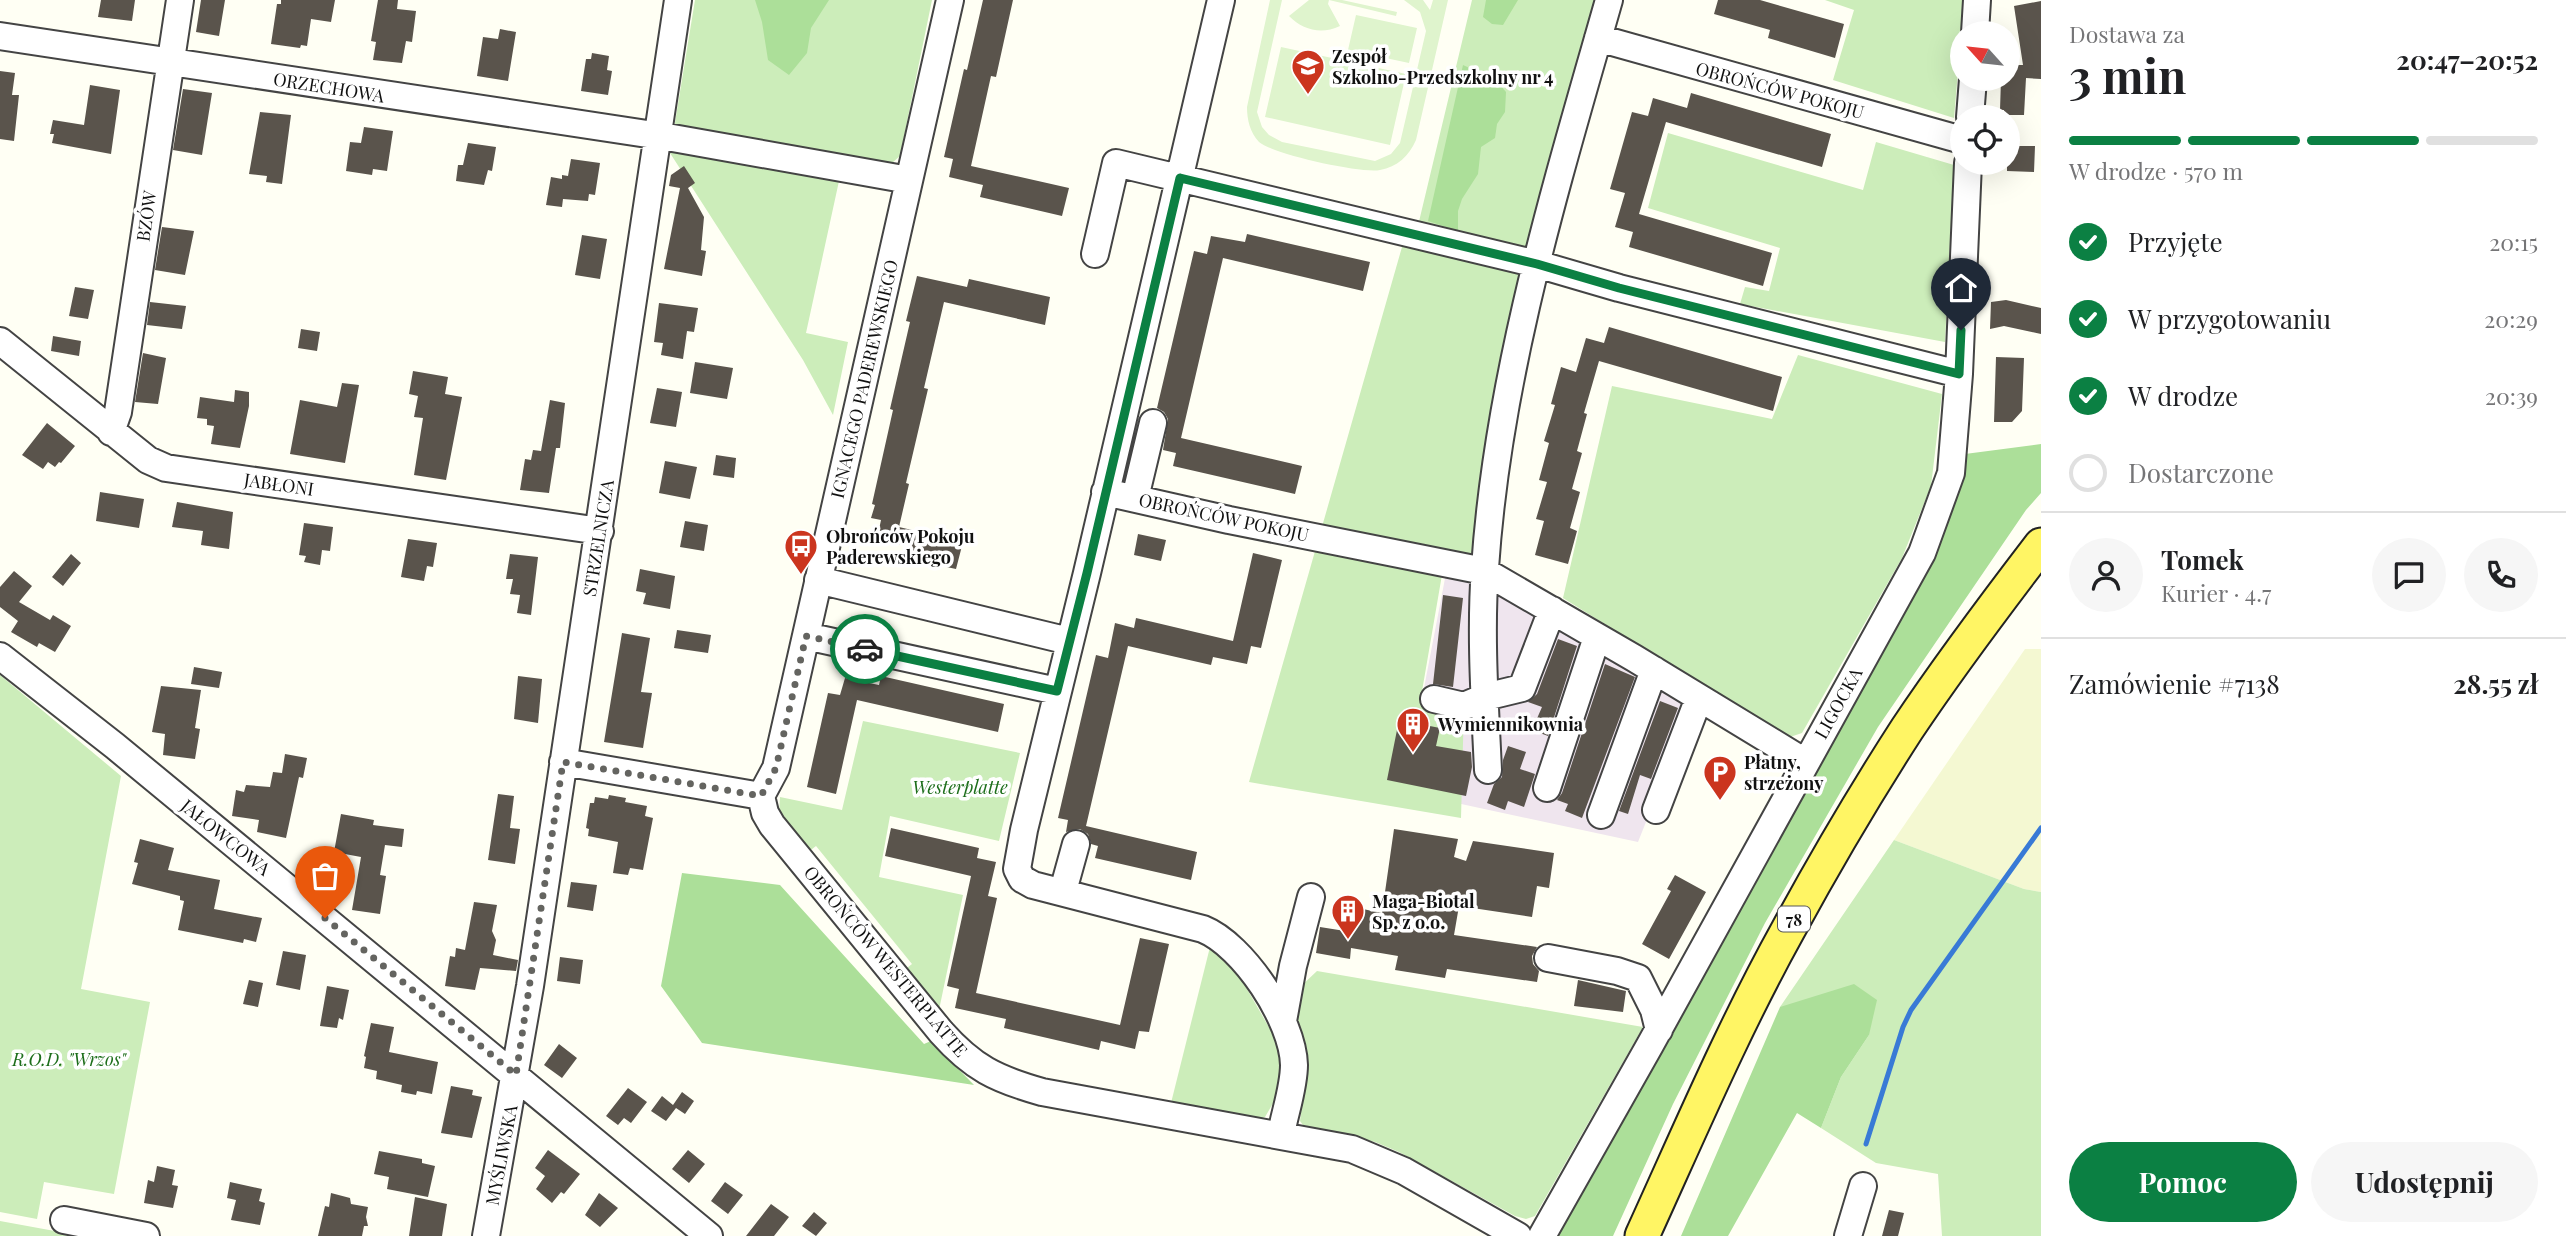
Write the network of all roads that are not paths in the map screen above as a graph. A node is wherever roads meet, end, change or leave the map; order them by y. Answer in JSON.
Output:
{"nodes":[{"id":1,"x":180,"y":0,"type":"edge"},
{"id":2,"x":678,"y":0,"type":"edge"},
{"id":3,"x":950,"y":0,"type":"edge"},
{"id":4,"x":1221,"y":0,"type":"edge"},
{"id":5,"x":1609,"y":0,"type":"edge"},
{"id":6,"x":1977,"y":0,"type":"edge"},
{"id":7,"x":1976,"y":21,"type":"edge"},
{"id":8,"x":0,"y":36,"type":"edge"},
{"id":9,"x":1598,"y":38,"type":"junction"},
{"id":10,"x":171,"y":62,"type":"junction"},
{"id":11,"x":657,"y":136,"type":"junction"},
{"id":12,"x":1950,"y":137,"type":"edge"},
{"id":13,"x":1967,"y":175,"type":"edge"},
{"id":14,"x":1180,"y":178,"type":"junction"},
{"id":15,"x":909,"y":180,"type":"junction"},
{"id":16,"x":1096,"y":254,"type":"dead end"},
{"id":17,"x":1537,"y":264,"type":"junction"},
{"id":18,"x":0,"y":341,"type":"edge"},
{"id":19,"x":1959,"y":374,"type":"junction"},
{"id":20,"x":1153,"y":423,"type":"dead end"},
{"id":21,"x":111,"y":432,"type":"junction"},
{"id":22,"x":1105,"y":492,"type":"junction"},
{"id":23,"x":1135,"y":498,"type":"junction"},
{"id":24,"x":600,"y":531,"type":"junction"},
{"id":25,"x":2041,"y":545,"type":"edge"},
{"id":26,"x":1485,"y":571,"type":"junction"},
{"id":27,"x":818,"y":580,"type":"junction"},
{"id":28,"x":1552,"y":610,"type":"junction"},
{"id":29,"x":806,"y":636,"type":"junction"},
{"id":30,"x":1597,"y":637,"type":"junction"},
{"id":31,"x":1069,"y":641,"type":"junction"},
{"id":32,"x":0,"y":656,"type":"edge"},
{"id":33,"x":1654,"y":670,"type":"junction"},
{"id":34,"x":1057,"y":691,"type":"junction"},
{"id":35,"x":1485,"y":697,"type":"junction"},
{"id":36,"x":1699,"y":698,"type":"junction"},
{"id":37,"x":1434,"y":699,"type":"dead end"},
{"id":38,"x":563,"y":762,"type":"junction"},
{"id":39,"x":1805,"y":762,"type":"junction"},
{"id":40,"x":1488,"y":770,"type":"dead end"},
{"id":41,"x":1547,"y":788,"type":"dead end"},
{"id":42,"x":761,"y":796,"type":"junction"},
{"id":43,"x":1656,"y":810,"type":"dead end"},
{"id":44,"x":1601,"y":815,"type":"dead end"},
{"id":45,"x":1076,"y":844,"type":"dead end"},
{"id":46,"x":1063,"y":891,"type":"junction"},
{"id":47,"x":1311,"y":897,"type":"dead end"},
{"id":48,"x":1548,"y":958,"type":"dead end"},
{"id":49,"x":1283,"y":1021,"type":"junction"},
{"id":50,"x":1658,"y":1030,"type":"junction"},
{"id":51,"x":516,"y":1075,"type":"junction"},
{"id":52,"x":1281,"y":1135,"type":"junction"},
{"id":53,"x":1863,"y":1186,"type":"dead end"},
{"id":54,"x":64,"y":1220,"type":"dead end"},
{"id":55,"x":146,"y":1236,"type":"edge"},
{"id":56,"x":486,"y":1236,"type":"edge"},
{"id":57,"x":709,"y":1236,"type":"edge"},
{"id":58,"x":1518,"y":1236,"type":"edge"},
{"id":59,"x":1542,"y":1236,"type":"edge"},
{"id":60,"x":1642,"y":1236,"type":"edge"},
{"id":61,"x":1848,"y":1236,"type":"edge"}],
"edges":[{"from":1,"to":10,"type":"street","name":"BZÓW"},
{"from":2,"to":11,"type":"street","name":"STRZELNICZA"},
{"from":3,"to":15,"type":"street","name":"IGNACEGO PADEREWSKIEGO"},
{"from":4,"to":14,"type":"street"},
{"from":5,"to":9,"type":"street"},
{"from":6,"to":7,"type":"street"},
{"from":8,"to":10,"type":"street","name":"ORZECHOWA"},
{"from":9,"to":12,"type":"street","name":"OBROŃCÓW POKOJU"},
{"from":9,"to":17,"type":"street"},
{"from":10,"to":11,"type":"street","name":"ORZECHOWA"},
{"from":10,"to":21,"type":"street","name":"BZÓW"},
{"from":11,"to":15,"type":"street","name":"ORZECHOWA"},
{"from":11,"to":24,"type":"street","name":"STRZELNICZA"},
{"from":13,"to":19,"type":"street","name":"LIGOCKA"},
{"from":14,"to":16,"type":"street"},
{"from":14,"to":17,"type":"street"},
{"from":14,"to":22,"type":"street"},
{"from":15,"to":27,"type":"street","name":"IGNACEGO PADEREWSKIEGO"},
{"from":17,"to":19,"type":"street"},
{"from":17,"to":26,"type":"street"},
{"from":18,"to":21,"type":"street","name":"JABŁONI"},
{"from":19,"to":39,"type":"street","name":"LIGOCKA"},
{"from":20,"to":23,"type":"street"},
{"from":21,"to":24,"type":"street","name":"JABŁONI"},
{"from":22,"to":23,"type":"street","name":"OBROŃCÓW POKOJU"},
{"from":22,"to":31,"type":"street"},
{"from":23,"to":26,"type":"street","name":"OBROŃCÓW POKOJU"},
{"from":24,"to":38,"type":"street","name":"STRZELNICZA"},
{"from":25,"to":60,"type":"main road","number":"78"},
{"from":26,"to":28,"type":"street","name":"OBROŃCÓW POKOJU"},
{"from":26,"to":35,"type":"street"},
{"from":27,"to":29,"type":"street","name":"IGNACEGO PADEREWSKIEGO"},
{"from":27,"to":31,"type":"street"},
{"from":28,"to":30,"type":"street","name":"OBROŃCÓW POKOJU"},
{"from":28,"to":35,"type":"street"},
{"from":29,"to":34,"type":"street"},
{"from":29,"to":42,"type":"street","name":"IGNACEGO PADEREWSKIEGO"},
{"from":30,"to":33,"type":"street","name":"OBROŃCÓW POKOJU"},
{"from":30,"to":41,"type":"street"},
{"from":31,"to":34,"type":"street"},
{"from":32,"to":51,"type":"street","name":"JAŁOWCOWA"},
{"from":33,"to":36,"type":"street","name":"OBROŃCÓW POKOJU"},
{"from":33,"to":44,"type":"street"},
{"from":34,"to":46,"type":"street"},
{"from":35,"to":37,"type":"street"},
{"from":35,"to":40,"type":"street"},
{"from":36,"to":39,"type":"street","name":"OBROŃCÓW POKOJU"},
{"from":36,"to":43,"type":"street"},
{"from":38,"to":42,"type":"street"},
{"from":38,"to":51,"type":"street","name":"STRZELNICZA"},
{"from":39,"to":50,"type":"street","name":"LIGOCKA"},
{"from":42,"to":52,"type":"street","name":"OBROŃCÓW WESTERPLATTE"},
{"from":45,"to":46,"type":"street"},
{"from":46,"to":49,"type":"street"},
{"from":47,"to":49,"type":"street"},
{"from":48,"to":50,"type":"street"},
{"from":49,"to":52,"type":"street"},
{"from":50,"to":59,"type":"street","name":"LIGOCKA"},
{"from":51,"to":56,"type":"street","name":"MYŚLIWSKA"},
{"from":51,"to":57,"type":"street","name":"JAŁOWCOWA"},
{"from":52,"to":58,"type":"street","name":"OBROŃCÓW WESTERPLATTE"},
{"from":53,"to":61,"type":"street"},
{"from":54,"to":55,"type":"street"}]}
